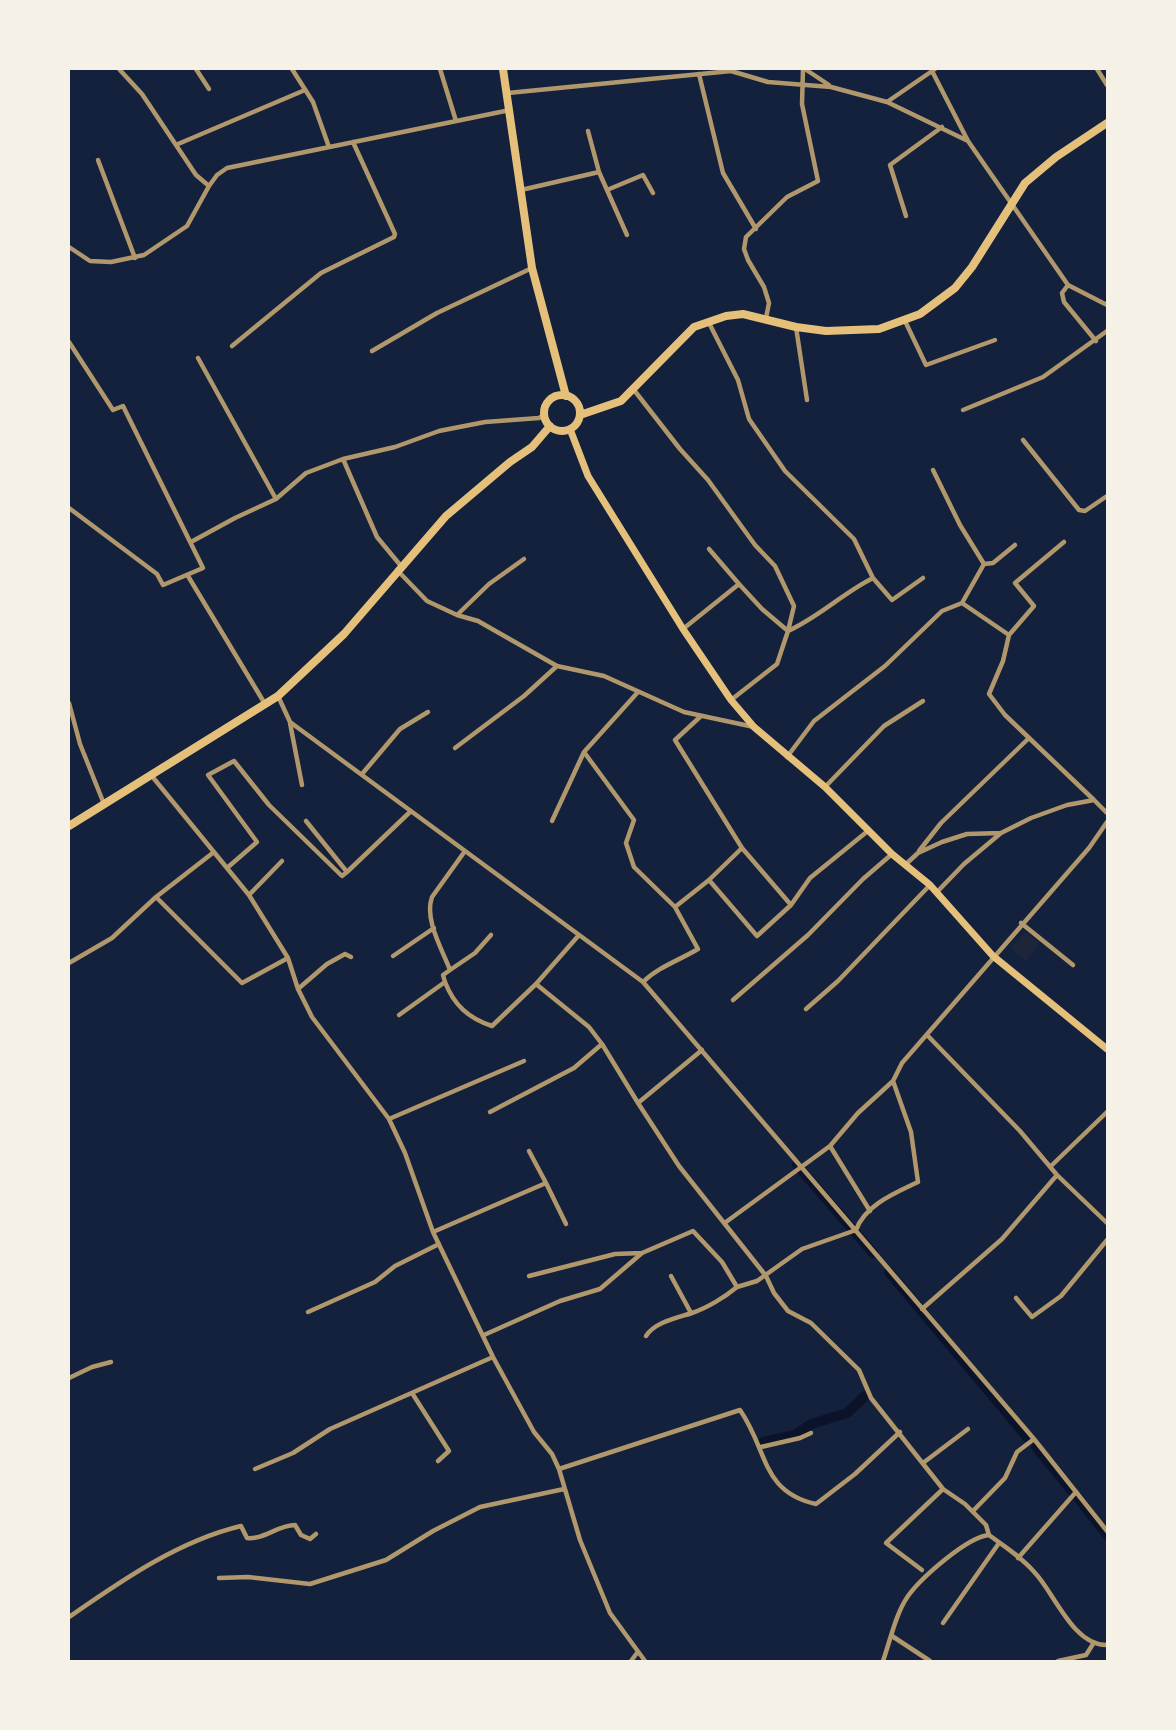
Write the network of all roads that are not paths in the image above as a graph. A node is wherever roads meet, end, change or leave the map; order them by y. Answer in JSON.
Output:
{"nodes":[{"id":1,"x":119,"y":69,"type":"edge"},
{"id":2,"x":196,"y":69,"type":"edge"},
{"id":3,"x":292,"y":69,"type":"edge"},
{"id":4,"x":440,"y":69,"type":"edge"},
{"id":5,"x":503,"y":69,"type":"edge"},
{"id":6,"x":804,"y":69,"type":"edge"},
{"id":7,"x":1097,"y":69,"type":"edge"},
{"id":8,"x":934,"y":70,"type":"edge"},
{"id":9,"x":699,"y":74,"type":"junction"},
{"id":10,"x":801,"y":85,"type":"junction"},
{"id":11,"x":1107,"y":85,"type":"edge"},
{"id":12,"x":831,"y":87,"type":"junction"},
{"id":13,"x":209,"y":89,"type":"dead end"},
{"id":14,"x":305,"y":90,"type":"junction"},
{"id":15,"x":508,"y":93,"type":"junction"},
{"id":16,"x":887,"y":102,"type":"junction"},
{"id":17,"x":511,"y":110,"type":"junction"},
{"id":18,"x":456,"y":121,"type":"junction"},
{"id":19,"x":1107,"y":123,"type":"edge"},
{"id":20,"x":942,"y":127,"type":"junction"},
{"id":21,"x":588,"y":131,"type":"dead end"},
{"id":22,"x":968,"y":141,"type":"junction"},
{"id":23,"x":353,"y":142,"type":"junction"},
{"id":24,"x":178,"y":144,"type":"junction"},
{"id":25,"x":329,"y":147,"type":"junction"},
{"id":26,"x":98,"y":160,"type":"dead end"},
{"id":27,"x":599,"y":172,"type":"junction"},
{"id":28,"x":209,"y":186,"type":"junction"},
{"id":29,"x":521,"y":190,"type":"junction"},
{"id":30,"x":607,"y":190,"type":"junction"},
{"id":31,"x":653,"y":193,"type":"dead end"},
{"id":32,"x":1010,"y":205,"type":"junction"},
{"id":33,"x":906,"y":216,"type":"dead end"},
{"id":34,"x":756,"y":229,"type":"junction"},
{"id":35,"x":627,"y":235,"type":"dead end"},
{"id":36,"x":69,"y":247,"type":"edge"},
{"id":37,"x":135,"y":258,"type":"junction"},
{"id":38,"x":532,"y":268,"type":"junction"},
{"id":39,"x":1068,"y":285,"type":"junction"},
{"id":40,"x":1107,"y":305,"type":"edge"},
{"id":41,"x":766,"y":318,"type":"junction"},
{"id":42,"x":708,"y":321,"type":"junction"},
{"id":43,"x":905,"y":321,"type":"junction"},
{"id":44,"x":796,"y":327,"type":"junction"},
{"id":45,"x":1107,"y":331,"type":"edge"},
{"id":46,"x":995,"y":340,"type":"dead end"},
{"id":47,"x":1096,"y":341,"type":"junction"},
{"id":48,"x":69,"y":342,"type":"edge"},
{"id":49,"x":232,"y":346,"type":"dead end"},
{"id":50,"x":372,"y":351,"type":"dead end"},
{"id":51,"x":198,"y":358,"type":"dead end"},
{"id":52,"x":634,"y":390,"type":"junction"},
{"id":53,"x":566,"y":396,"type":"junction"},
{"id":54,"x":807,"y":400,"type":"dead end"},
{"id":55,"x":963,"y":410,"type":"dead end"},
{"id":56,"x":544,"y":415,"type":"junction"},
{"id":57,"x":580,"y":415,"type":"junction"},
{"id":58,"x":550,"y":426,"type":"junction"},
{"id":59,"x":570,"y":429,"type":"junction"},
{"id":60,"x":1023,"y":440,"type":"dead end"},
{"id":61,"x":343,"y":459,"type":"junction"},
{"id":62,"x":933,"y":470,"type":"dead end"},
{"id":63,"x":1107,"y":496,"type":"edge"},
{"id":64,"x":276,"y":499,"type":"junction"},
{"id":65,"x":69,"y":508,"type":"edge"},
{"id":66,"x":191,"y":542,"type":"junction"},
{"id":67,"x":1064,"y":542,"type":"dead end"},
{"id":68,"x":1016,"y":545,"type":"dead end"},
{"id":69,"x":709,"y":549,"type":"dead end"},
{"id":70,"x":524,"y":559,"type":"dead end"},
{"id":71,"x":984,"y":564,"type":"junction"},
{"id":72,"x":399,"y":568,"type":"junction"},
{"id":73,"x":188,"y":576,"type":"junction"},
{"id":74,"x":873,"y":578,"type":"junction"},
{"id":75,"x":922,"y":578,"type":"dead end"},
{"id":76,"x":739,"y":584,"type":"junction"},
{"id":77,"x":962,"y":603,"type":"junction"},
{"id":78,"x":457,"y":615,"type":"junction"},
{"id":79,"x":683,"y":629,"type":"junction"},
{"id":80,"x":788,"y":631,"type":"junction"},
{"id":81,"x":1009,"y":635,"type":"junction"},
{"id":82,"x":557,"y":666,"type":"junction"},
{"id":83,"x":638,"y":692,"type":"junction"},
{"id":84,"x":278,"y":696,"type":"junction"},
{"id":85,"x":731,"y":700,"type":"junction"},
{"id":86,"x":923,"y":701,"type":"dead end"},
{"id":87,"x":69,"y":703,"type":"edge"},
{"id":88,"x":265,"y":704,"type":"junction"},
{"id":89,"x":428,"y":712,"type":"dead end"},
{"id":90,"x":701,"y":716,"type":"junction"},
{"id":91,"x":290,"y":722,"type":"junction"},
{"id":92,"x":754,"y":727,"type":"junction"},
{"id":93,"x":1029,"y":738,"type":"junction"},
{"id":94,"x":455,"y":748,"type":"dead end"},
{"id":95,"x":584,"y":752,"type":"junction"},
{"id":96,"x":787,"y":757,"type":"junction"},
{"id":97,"x":362,"y":774,"type":"junction"},
{"id":98,"x":151,"y":775,"type":"junction"},
{"id":99,"x":302,"y":785,"type":"dead end"},
{"id":100,"x":825,"y":787,"type":"junction"},
{"id":101,"x":1094,"y":800,"type":"junction"},
{"id":102,"x":104,"y":804,"type":"junction"},
{"id":103,"x":411,"y":811,"type":"junction"},
{"id":104,"x":1107,"y":813,"type":"edge"},
{"id":105,"x":552,"y":821,"type":"dead end"},
{"id":106,"x":306,"y":822,"type":"dead end"},
{"id":107,"x":1107,"y":822,"type":"edge"},
{"id":108,"x":69,"y":826,"type":"edge"},
{"id":109,"x":869,"y":830,"type":"junction"},
{"id":110,"x":1001,"y":834,"type":"junction"},
{"id":111,"x":741,"y":848,"type":"junction"},
{"id":112,"x":465,"y":851,"type":"junction"},
{"id":113,"x":214,"y":852,"type":"junction"},
{"id":114,"x":918,"y":853,"type":"junction"},
{"id":115,"x":892,"y":854,"type":"junction"},
{"id":116,"x":282,"y":861,"type":"dead end"},
{"id":117,"x":905,"y":865,"type":"junction"},
{"id":118,"x":227,"y":868,"type":"junction"},
{"id":119,"x":347,"y":872,"type":"junction"},
{"id":120,"x":710,"y":880,"type":"junction"},
{"id":121,"x":930,"y":885,"type":"junction"},
{"id":122,"x":937,"y":892,"type":"junction"},
{"id":123,"x":249,"y":896,"type":"junction"},
{"id":124,"x":156,"y":897,"type":"junction"},
{"id":125,"x":791,"y":905,"type":"junction"},
{"id":126,"x":675,"y":908,"type":"junction"},
{"id":127,"x":1021,"y":923,"type":"junction"},
{"id":128,"x":434,"y":928,"type":"junction"},
{"id":129,"x":490,"y":935,"type":"dead end"},
{"id":130,"x":579,"y":935,"type":"junction"},
{"id":131,"x":393,"y":956,"type":"dead end"},
{"id":132,"x":993,"y":956,"type":"junction"},
{"id":133,"x":351,"y":957,"type":"dead end"},
{"id":134,"x":288,"y":958,"type":"junction"},
{"id":135,"x":69,"y":963,"type":"edge"},
{"id":136,"x":1073,"y":965,"type":"dead end"},
{"id":137,"x":450,"y":970,"type":"junction"},
{"id":138,"x":445,"y":982,"type":"junction"},
{"id":139,"x":643,"y":982,"type":"junction"},
{"id":140,"x":536,"y":984,"type":"junction"},
{"id":141,"x":298,"y":989,"type":"junction"},
{"id":142,"x":733,"y":1000,"type":"dead end"},
{"id":143,"x":806,"y":1009,"type":"dead end"},
{"id":144,"x":399,"y":1015,"type":"dead end"},
{"id":145,"x":928,"y":1036,"type":"junction"},
{"id":146,"x":602,"y":1044,"type":"junction"},
{"id":147,"x":1107,"y":1049,"type":"edge"},
{"id":148,"x":702,"y":1050,"type":"junction"},
{"id":149,"x":524,"y":1061,"type":"dead end"},
{"id":150,"x":892,"y":1081,"type":"junction"},
{"id":151,"x":638,"y":1102,"type":"junction"},
{"id":152,"x":490,"y":1112,"type":"dead end"},
{"id":153,"x":1107,"y":1112,"type":"edge"},
{"id":154,"x":389,"y":1119,"type":"junction"},
{"id":155,"x":830,"y":1146,"type":"junction"},
{"id":156,"x":529,"y":1150,"type":"dead end"},
{"id":157,"x":1051,"y":1166,"type":"junction"},
{"id":158,"x":799,"y":1167,"type":"junction"},
{"id":159,"x":1057,"y":1175,"type":"junction"},
{"id":160,"x":546,"y":1183,"type":"junction"},
{"id":161,"x":870,"y":1211,"type":"junction"},
{"id":162,"x":726,"y":1222,"type":"junction"},
{"id":163,"x":1107,"y":1223,"type":"edge"},
{"id":164,"x":566,"y":1224,"type":"dead end"},
{"id":165,"x":853,"y":1231,"type":"junction"},
{"id":166,"x":433,"y":1232,"type":"junction"},
{"id":167,"x":1107,"y":1240,"type":"edge"},
{"id":168,"x":439,"y":1244,"type":"junction"},
{"id":169,"x":642,"y":1253,"type":"junction"},
{"id":170,"x":529,"y":1276,"type":"dead end"},
{"id":171,"x":671,"y":1276,"type":"dead end"},
{"id":172,"x":766,"y":1276,"type":"junction"},
{"id":173,"x":737,"y":1287,"type":"junction"},
{"id":174,"x":1016,"y":1298,"type":"dead end"},
{"id":175,"x":922,"y":1309,"type":"junction"},
{"id":176,"x":308,"y":1312,"type":"dead end"},
{"id":177,"x":692,"y":1313,"type":"junction"},
{"id":178,"x":484,"y":1335,"type":"junction"},
{"id":179,"x":646,"y":1336,"type":"dead end"},
{"id":180,"x":493,"y":1357,"type":"junction"},
{"id":181,"x":111,"y":1362,"type":"dead end"},
{"id":182,"x":69,"y":1378,"type":"edge"},
{"id":183,"x":412,"y":1393,"type":"junction"},
{"id":184,"x":968,"y":1429,"type":"dead end"},
{"id":185,"x":900,"y":1432,"type":"junction"},
{"id":186,"x":811,"y":1433,"type":"dead end"},
{"id":187,"x":1034,"y":1439,"type":"junction"},
{"id":188,"x":761,"y":1447,"type":"junction"},
{"id":189,"x":438,"y":1461,"type":"dead end"},
{"id":190,"x":923,"y":1463,"type":"junction"},
{"id":191,"x":255,"y":1469,"type":"dead end"},
{"id":192,"x":559,"y":1469,"type":"junction"},
{"id":193,"x":564,"y":1489,"type":"junction"},
{"id":194,"x":943,"y":1489,"type":"junction"},
{"id":195,"x":1076,"y":1492,"type":"junction"},
{"id":196,"x":973,"y":1511,"type":"junction"},
{"id":197,"x":1107,"y":1531,"type":"edge"},
{"id":198,"x":316,"y":1534,"type":"dead end"},
{"id":199,"x":989,"y":1535,"type":"junction"},
{"id":200,"x":999,"y":1543,"type":"junction"},
{"id":201,"x":1018,"y":1558,"type":"junction"},
{"id":202,"x":922,"y":1570,"type":"dead end"},
{"id":203,"x":219,"y":1578,"type":"dead end"},
{"id":204,"x":69,"y":1617,"type":"edge"},
{"id":205,"x":943,"y":1623,"type":"dead end"},
{"id":206,"x":892,"y":1635,"type":"junction"},
{"id":207,"x":1094,"y":1644,"type":"junction"},
{"id":208,"x":1107,"y":1645,"type":"edge"},
{"id":209,"x":637,"y":1653,"type":"junction"},
{"id":210,"x":631,"y":1661,"type":"edge"},
{"id":211,"x":645,"y":1661,"type":"edge"},
{"id":212,"x":883,"y":1661,"type":"edge"},
{"id":213,"x":930,"y":1661,"type":"edge"},
{"id":214,"x":1058,"y":1661,"type":"edge"}],
"edges":[{"from":1,"to":24,"type":"street"},
{"from":2,"to":13,"type":"street"},
{"from":3,"to":14,"type":"street"},
{"from":4,"to":18,"type":"street"},
{"from":5,"to":15,"type":"main road"},
{"from":6,"to":10,"type":"street"},
{"from":6,"to":12,"type":"street"},
{"from":7,"to":11,"type":"street"},
{"from":8,"to":16,"type":"street"},
{"from":8,"to":22,"type":"street"},
{"from":9,"to":10,"type":"street"},
{"from":9,"to":15,"type":"street"},
{"from":9,"to":34,"type":"street"},
{"from":10,"to":12,"type":"street"},
{"from":10,"to":34,"type":"street"},
{"from":12,"to":16,"type":"street"},
{"from":14,"to":24,"type":"street"},
{"from":14,"to":25,"type":"street"},
{"from":15,"to":17,"type":"main road"},
{"from":16,"to":20,"type":"street"},
{"from":17,"to":18,"type":"street"},
{"from":17,"to":29,"type":"main road"},
{"from":18,"to":23,"type":"street"},
{"from":19,"to":32,"type":"main road"},
{"from":20,"to":22,"type":"street"},
{"from":20,"to":33,"type":"street"},
{"from":21,"to":27,"type":"street"},
{"from":22,"to":32,"type":"street"},
{"from":23,"to":25,"type":"street"},
{"from":23,"to":49,"type":"street"},
{"from":24,"to":28,"type":"street"},
{"from":25,"to":28,"type":"street"},
{"from":26,"to":37,"type":"street"},
{"from":27,"to":29,"type":"street"},
{"from":27,"to":30,"type":"street"},
{"from":28,"to":37,"type":"street"},
{"from":29,"to":38,"type":"main road"},
{"from":30,"to":31,"type":"street"},
{"from":30,"to":35,"type":"street"},
{"from":32,"to":39,"type":"street"},
{"from":32,"to":43,"type":"main road"},
{"from":34,"to":41,"type":"street"},
{"from":36,"to":37,"type":"street"},
{"from":38,"to":50,"type":"street"},
{"from":38,"to":53,"type":"main road"},
{"from":39,"to":40,"type":"street"},
{"from":39,"to":47,"type":"street"},
{"from":41,"to":42,"type":"main road"},
{"from":41,"to":44,"type":"main road"},
{"from":42,"to":52,"type":"main road"},
{"from":42,"to":74,"type":"street"},
{"from":43,"to":44,"type":"main road"},
{"from":43,"to":46,"type":"street"},
{"from":44,"to":54,"type":"street"},
{"from":45,"to":47,"type":"street"},
{"from":47,"to":55,"type":"street"},
{"from":48,"to":66,"type":"street"},
{"from":51,"to":64,"type":"street"},
{"from":52,"to":57,"type":"main road"},
{"from":52,"to":80,"type":"street"},
{"from":53,"to":56,"type":"main road"},
{"from":53,"to":57,"type":"main road"},
{"from":56,"to":58,"type":"main road"},
{"from":56,"to":61,"type":"street"},
{"from":57,"to":59,"type":"main road"},
{"from":58,"to":59,"type":"main road"},
{"from":58,"to":72,"type":"main road"},
{"from":59,"to":79,"type":"main road"},
{"from":60,"to":63,"type":"street"},
{"from":61,"to":64,"type":"street"},
{"from":61,"to":72,"type":"street"},
{"from":62,"to":71,"type":"street"},
{"from":64,"to":66,"type":"street"},
{"from":65,"to":73,"type":"street"},
{"from":66,"to":73,"type":"street"},
{"from":67,"to":81,"type":"street"},
{"from":68,"to":71,"type":"street"},
{"from":69,"to":76,"type":"street"},
{"from":70,"to":78,"type":"street"},
{"from":71,"to":77,"type":"street"},
{"from":72,"to":78,"type":"street"},
{"from":72,"to":84,"type":"main road"},
{"from":73,"to":88,"type":"street"},
{"from":74,"to":75,"type":"street"},
{"from":74,"to":80,"type":"street"},
{"from":76,"to":79,"type":"street"},
{"from":76,"to":80,"type":"street"},
{"from":77,"to":81,"type":"street"},
{"from":77,"to":96,"type":"street"},
{"from":78,"to":82,"type":"street"},
{"from":79,"to":85,"type":"main road"},
{"from":80,"to":85,"type":"street"},
{"from":81,"to":93,"type":"street"},
{"from":82,"to":83,"type":"street"},
{"from":82,"to":94,"type":"street"},
{"from":83,"to":90,"type":"street"},
{"from":83,"to":95,"type":"street"},
{"from":84,"to":88,"type":"main road"},
{"from":84,"to":91,"type":"street"},
{"from":85,"to":92,"type":"main road"},
{"from":86,"to":100,"type":"street"},
{"from":87,"to":102,"type":"street"},
{"from":88,"to":98,"type":"main road"},
{"from":89,"to":97,"type":"street"},
{"from":90,"to":92,"type":"street"},
{"from":90,"to":111,"type":"street"},
{"from":91,"to":97,"type":"street"},
{"from":91,"to":99,"type":"street"},
{"from":92,"to":96,"type":"main road"},
{"from":93,"to":101,"type":"street"},
{"from":93,"to":114,"type":"street"},
{"from":95,"to":105,"type":"street"},
{"from":95,"to":126,"type":"street"},
{"from":96,"to":100,"type":"main road"},
{"from":97,"to":103,"type":"street"},
{"from":98,"to":102,"type":"main road"},
{"from":98,"to":113,"type":"street"},
{"from":100,"to":109,"type":"main road"},
{"from":101,"to":104,"type":"street"},
{"from":101,"to":110,"type":"street"},
{"from":102,"to":108,"type":"main road"},
{"from":103,"to":112,"type":"street"},
{"from":103,"to":119,"type":"street"},
{"from":106,"to":119,"type":"street"},
{"from":107,"to":127,"type":"street"},
{"from":109,"to":115,"type":"main road"},
{"from":109,"to":125,"type":"street"},
{"from":110,"to":114,"type":"street"},
{"from":110,"to":122,"type":"street"},
{"from":111,"to":120,"type":"street"},
{"from":111,"to":125,"type":"street"},
{"from":112,"to":128,"type":"street"},
{"from":112,"to":130,"type":"street"},
{"from":113,"to":118,"type":"street"},
{"from":113,"to":124,"type":"street"},
{"from":114,"to":117,"type":"street"},
{"from":115,"to":117,"type":"main road"},
{"from":115,"to":142,"type":"street"},
{"from":116,"to":123,"type":"street"},
{"from":117,"to":121,"type":"main road"},
{"from":118,"to":119,"type":"street"},
{"from":118,"to":123,"type":"street"},
{"from":120,"to":125,"type":"street"},
{"from":120,"to":126,"type":"street"},
{"from":121,"to":122,"type":"main road"},
{"from":121,"to":143,"type":"street"},
{"from":122,"to":132,"type":"main road"},
{"from":123,"to":134,"type":"street"},
{"from":124,"to":134,"type":"street"},
{"from":124,"to":135,"type":"street"},
{"from":126,"to":139,"type":"street"},
{"from":127,"to":132,"type":"street"},
{"from":127,"to":136,"type":"street"},
{"from":128,"to":131,"type":"street"},
{"from":128,"to":137,"type":"street"},
{"from":129,"to":137,"type":"street"},
{"from":130,"to":139,"type":"street"},
{"from":130,"to":140,"type":"street"},
{"from":132,"to":145,"type":"street"},
{"from":132,"to":147,"type":"main road"},
{"from":133,"to":141,"type":"street"},
{"from":134,"to":141,"type":"street"},
{"from":137,"to":138,"type":"street"},
{"from":138,"to":140,"type":"street"},
{"from":138,"to":144,"type":"street"},
{"from":139,"to":148,"type":"street"},
{"from":140,"to":146,"type":"street"},
{"from":141,"to":154,"type":"street"},
{"from":145,"to":150,"type":"street"},
{"from":145,"to":157,"type":"street"},
{"from":146,"to":151,"type":"street"},
{"from":146,"to":152,"type":"street"},
{"from":148,"to":151,"type":"street"},
{"from":148,"to":158,"type":"street"},
{"from":149,"to":154,"type":"street"},
{"from":150,"to":155,"type":"street"},
{"from":150,"to":161,"type":"street"},
{"from":151,"to":162,"type":"street"},
{"from":153,"to":157,"type":"street"},
{"from":154,"to":166,"type":"street"},
{"from":155,"to":158,"type":"street"},
{"from":155,"to":161,"type":"street"},
{"from":156,"to":160,"type":"street"},
{"from":157,"to":159,"type":"street"},
{"from":158,"to":162,"type":"street"},
{"from":158,"to":165,"type":"street"},
{"from":159,"to":163,"type":"street"},
{"from":159,"to":175,"type":"street"},
{"from":160,"to":164,"type":"street"},
{"from":160,"to":166,"type":"street"},
{"from":161,"to":165,"type":"street"},
{"from":162,"to":172,"type":"street"},
{"from":165,"to":172,"type":"street"},
{"from":165,"to":175,"type":"street"},
{"from":166,"to":168,"type":"street"},
{"from":167,"to":174,"type":"street"},
{"from":168,"to":176,"type":"street"},
{"from":168,"to":178,"type":"street"},
{"from":169,"to":170,"type":"street"},
{"from":169,"to":173,"type":"street"},
{"from":169,"to":178,"type":"street"},
{"from":171,"to":177,"type":"street"},
{"from":172,"to":173,"type":"street"},
{"from":172,"to":185,"type":"street"},
{"from":173,"to":177,"type":"street"},
{"from":175,"to":187,"type":"street"},
{"from":177,"to":179,"type":"street"},
{"from":178,"to":180,"type":"street"},
{"from":180,"to":183,"type":"street"},
{"from":180,"to":192,"type":"street"},
{"from":181,"to":182,"type":"street"},
{"from":183,"to":189,"type":"street"},
{"from":183,"to":191,"type":"street"},
{"from":184,"to":190,"type":"street"},
{"from":185,"to":188,"type":"street"},
{"from":185,"to":190,"type":"street"},
{"from":186,"to":188,"type":"street"},
{"from":187,"to":195,"type":"street"},
{"from":187,"to":196,"type":"street"},
{"from":188,"to":192,"type":"street"},
{"from":190,"to":194,"type":"street"},
{"from":192,"to":193,"type":"street"},
{"from":193,"to":203,"type":"street"},
{"from":193,"to":209,"type":"street"},
{"from":194,"to":196,"type":"street"},
{"from":194,"to":202,"type":"street"},
{"from":195,"to":197,"type":"street"},
{"from":195,"to":201,"type":"street"},
{"from":196,"to":199,"type":"street"},
{"from":198,"to":204,"type":"street"},
{"from":199,"to":200,"type":"street"},
{"from":199,"to":206,"type":"street"},
{"from":200,"to":201,"type":"street"},
{"from":200,"to":205,"type":"street"},
{"from":201,"to":207,"type":"street"},
{"from":206,"to":212,"type":"street"},
{"from":206,"to":213,"type":"street"},
{"from":207,"to":208,"type":"street"},
{"from":207,"to":214,"type":"street"},
{"from":209,"to":210,"type":"street"},
{"from":209,"to":211,"type":"street"}]}
